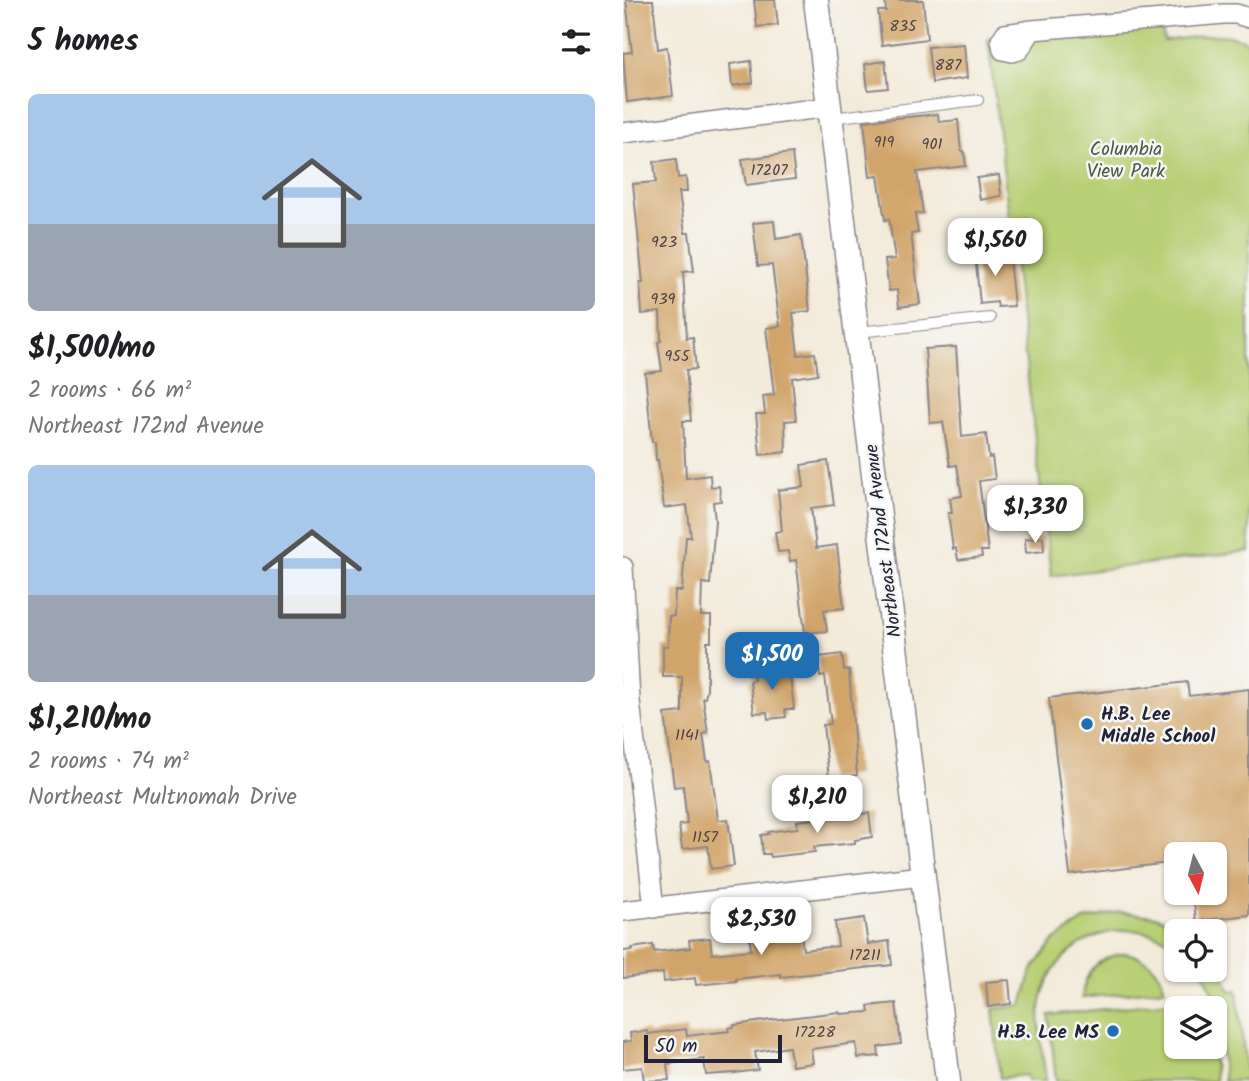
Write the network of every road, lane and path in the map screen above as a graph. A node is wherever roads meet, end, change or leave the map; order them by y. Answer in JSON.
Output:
{"nodes":[{"id":1,"x":816,"y":0,"type":"edge"},
{"id":2,"x":1249,"y":18,"type":"edge"},
{"id":3,"x":1032,"y":30,"type":"dead end"},
{"id":4,"x":978,"y":100,"type":"dead end"},
{"id":5,"x":830,"y":112,"type":"junction"},
{"id":6,"x":623,"y":133,"type":"edge"},
{"id":7,"x":990,"y":318,"type":"dead end"},
{"id":8,"x":856,"y":332,"type":"junction"},
{"id":9,"x":623,"y":567,"type":"edge"},
{"id":10,"x":922,"y":876,"type":"junction"},
{"id":11,"x":655,"y":908,"type":"junction"},
{"id":12,"x":623,"y":911,"type":"edge"},
{"id":13,"x":948,"y":1081,"type":"edge"}],
"edges":[{"from":1,"to":5,"type":"street","name":"Northeast 172nd Avenue"},
{"from":2,"to":3,"type":"street"},
{"from":4,"to":5,"type":"lane"},
{"from":5,"to":6,"type":"street"},
{"from":5,"to":8,"type":"street","name":"Northeast 172nd Avenue"},
{"from":7,"to":8,"type":"lane"},
{"from":8,"to":10,"type":"street","name":"Northeast 172nd Avenue"},
{"from":9,"to":11,"type":"street"},
{"from":10,"to":11,"type":"street"},
{"from":10,"to":13,"type":"street","name":"Northeast 172nd Avenue"},
{"from":11,"to":12,"type":"street"}]}
